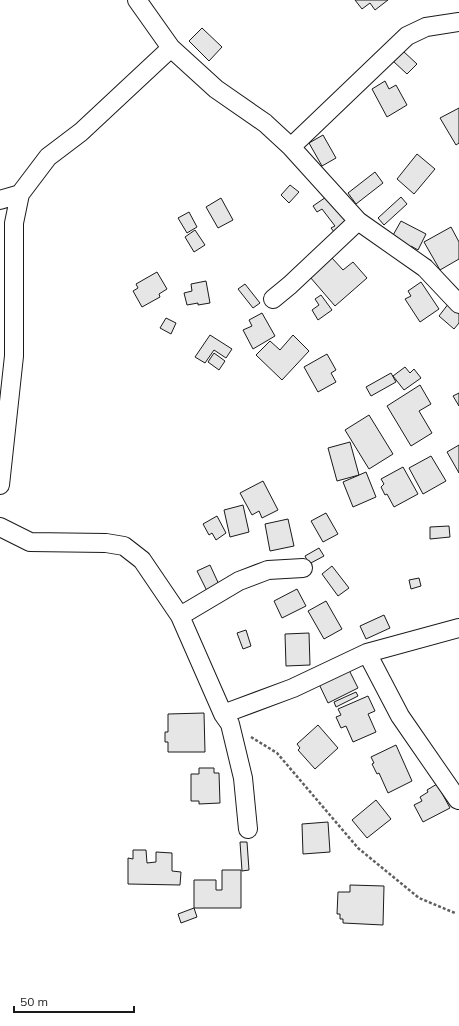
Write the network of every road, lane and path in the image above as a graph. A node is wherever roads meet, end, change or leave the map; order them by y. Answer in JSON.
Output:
{"nodes":[{"id":1,"x":137,"y":0,"type":"edge"},
{"id":2,"x":459,"y":22,"type":"edge"},
{"id":3,"x":171,"y":48,"type":"junction"},
{"id":4,"x":291,"y":147,"type":"junction"},
{"id":5,"x":20,"y":194,"type":"junction"},
{"id":6,"x":0,"y":200,"type":"edge"},
{"id":7,"x":358,"y":221,"type":"junction"},
{"id":8,"x":273,"y":299,"type":"dead end"},
{"id":9,"x":459,"y":304,"type":"edge"},
{"id":10,"x":0,"y":485,"type":"edge"},
{"id":11,"x":0,"y":527,"type":"edge"},
{"id":12,"x":303,"y":568,"type":"dead end"},
{"id":13,"x":180,"y":616,"type":"junction"},
{"id":14,"x":459,"y":628,"type":"edge"},
{"id":15,"x":367,"y":653,"type":"junction"},
{"id":16,"x":226,"y":719,"type":"junction"},
{"id":17,"x":458,"y":800,"type":"edge"},
{"id":18,"x":248,"y":829,"type":"dead end"},
{"id":19,"x":455,"y":913,"type":"dead end"}],
"edges":[{"from":1,"to":3,"type":"street"},
{"from":2,"to":4,"type":"street"},
{"from":3,"to":4,"type":"street"},
{"from":3,"to":5,"type":"street"},
{"from":4,"to":7,"type":"street"},
{"from":5,"to":6,"type":"street"},
{"from":5,"to":10,"type":"street"},
{"from":7,"to":8,"type":"street"},
{"from":7,"to":9,"type":"street"},
{"from":11,"to":13,"type":"street"},
{"from":12,"to":13,"type":"street"},
{"from":13,"to":16,"type":"street"},
{"from":14,"to":15,"type":"street"},
{"from":15,"to":16,"type":"street"},
{"from":15,"to":17,"type":"street"},
{"from":16,"to":18,"type":"street"},
{"from":16,"to":19,"type":"path"}]}
